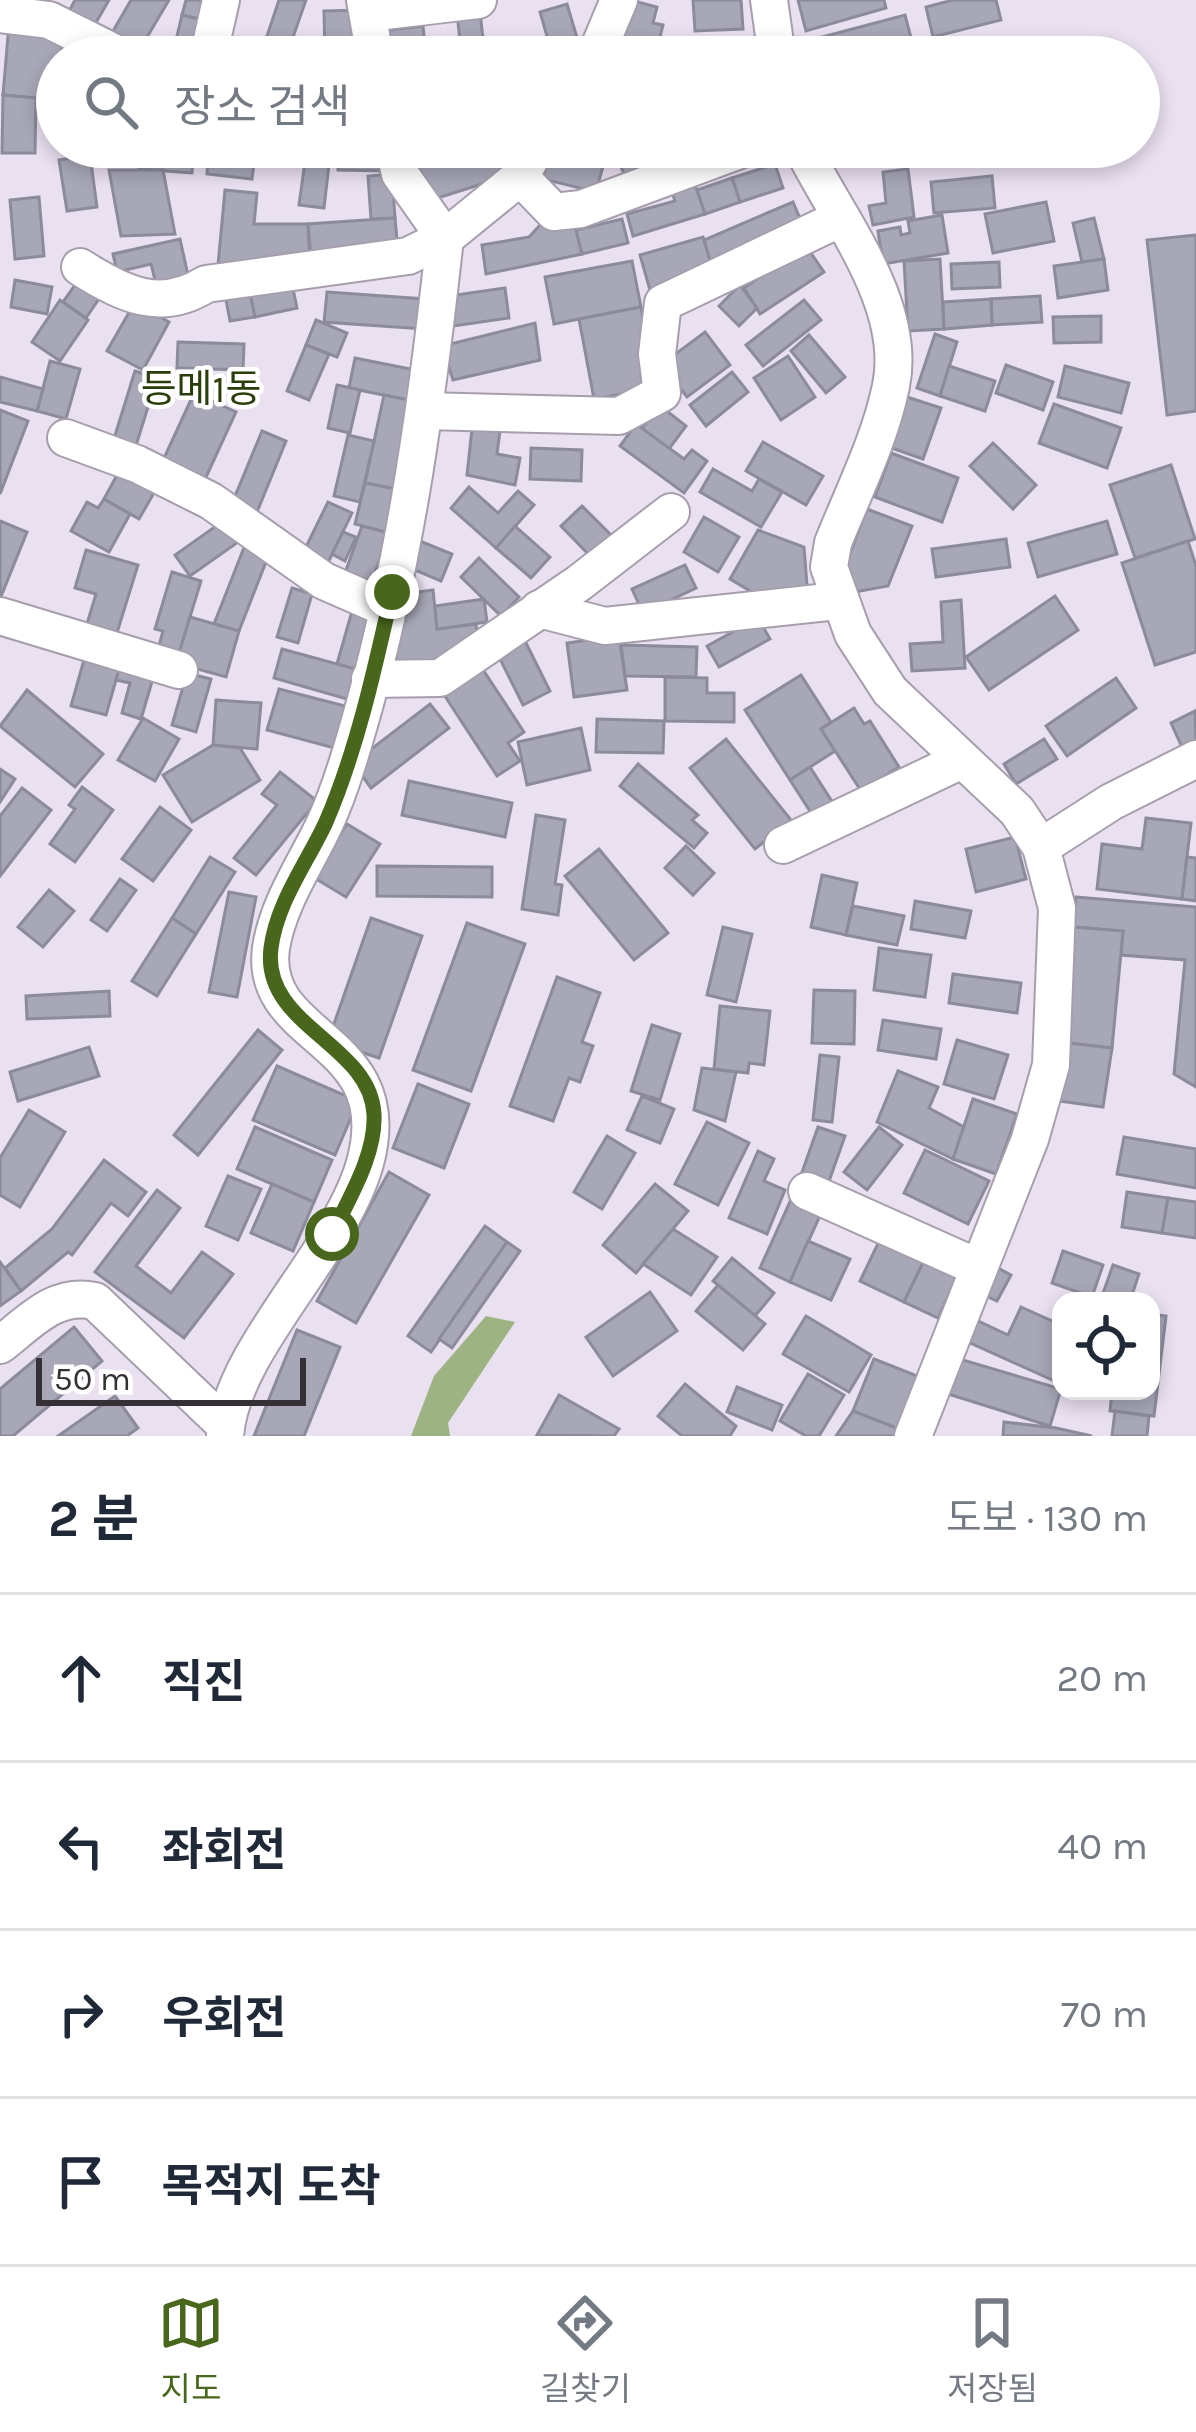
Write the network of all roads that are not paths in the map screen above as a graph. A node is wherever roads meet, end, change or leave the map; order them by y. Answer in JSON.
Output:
{"nodes":[{"id":1,"x":221,"y":0,"type":"edge"},
{"id":2,"x":478,"y":0,"type":"edge"},
{"id":3,"x":619,"y":0,"type":"edge"},
{"id":4,"x":769,"y":0,"type":"edge"},
{"id":5,"x":367,"y":6,"type":"edge"},
{"id":6,"x":0,"y":14,"type":"edge"},
{"id":7,"x":81,"y":36,"type":"edge"},
{"id":8,"x":213,"y":36,"type":"edge"},
{"id":9,"x":372,"y":36,"type":"edge"},
{"id":10,"x":604,"y":36,"type":"edge"},
{"id":11,"x":774,"y":36,"type":"edge"},
{"id":12,"x":398,"y":168,"type":"edge"},
{"id":13,"x":521,"y":168,"type":"edge"},
{"id":14,"x":531,"y":168,"type":"edge"},
{"id":15,"x":691,"y":168,"type":"edge"},
{"id":16,"x":813,"y":168,"type":"edge"},
{"id":17,"x":839,"y":218,"type":"junction"},
{"id":18,"x":445,"y":238,"type":"junction"},
{"id":19,"x":80,"y":267,"type":"dead end"},
{"id":20,"x":425,"y":410,"type":"junction"},
{"id":21,"x":66,"y":438,"type":"dead end"},
{"id":22,"x":671,"y":512,"type":"dead end"},
{"id":23,"x":837,"y":601,"type":"junction"},
{"id":24,"x":388,"y":609,"type":"junction"},
{"id":25,"x":539,"y":609,"type":"junction"},
{"id":26,"x":0,"y":616,"type":"edge"},
{"id":27,"x":179,"y":670,"type":"dead end"},
{"id":28,"x":370,"y":679,"type":"junction"},
{"id":29,"x":1196,"y":759,"type":"edge"},
{"id":30,"x":962,"y":760,"type":"junction"},
{"id":31,"x":782,"y":845,"type":"dead end"},
{"id":32,"x":1041,"y":847,"type":"junction"},
{"id":33,"x":807,"y":1191,"type":"dead end"},
{"id":34,"x":979,"y":1268,"type":"junction"},
{"id":35,"x":0,"y":1345,"type":"edge"},
{"id":36,"x":226,"y":1431,"type":"edge"},
{"id":37,"x":913,"y":1436,"type":"edge"}],
"edges":[{"from":1,"to":8,"type":"street"},
{"from":2,"to":5,"type":"street"},
{"from":3,"to":10,"type":"street"},
{"from":4,"to":11,"type":"street"},
{"from":5,"to":9,"type":"street"},
{"from":6,"to":7,"type":"street"},
{"from":12,"to":18,"type":"street"},
{"from":13,"to":18,"type":"street"},
{"from":14,"to":15,"type":"street"},
{"from":16,"to":17,"type":"street"},
{"from":17,"to":20,"type":"street"},
{"from":17,"to":23,"type":"street"},
{"from":18,"to":19,"type":"street"},
{"from":18,"to":20,"type":"street"},
{"from":20,"to":24,"type":"street"},
{"from":21,"to":24,"type":"street"},
{"from":22,"to":25,"type":"street"},
{"from":23,"to":25,"type":"street"},
{"from":23,"to":30,"type":"street"},
{"from":24,"to":28,"type":"street"},
{"from":25,"to":28,"type":"street"},
{"from":26,"to":27,"type":"street"},
{"from":28,"to":36,"type":"street"},
{"from":29,"to":32,"type":"street"},
{"from":30,"to":31,"type":"street"},
{"from":30,"to":32,"type":"street"},
{"from":32,"to":34,"type":"street"},
{"from":33,"to":34,"type":"street"},
{"from":34,"to":37,"type":"street"},
{"from":35,"to":36,"type":"street"}]}
